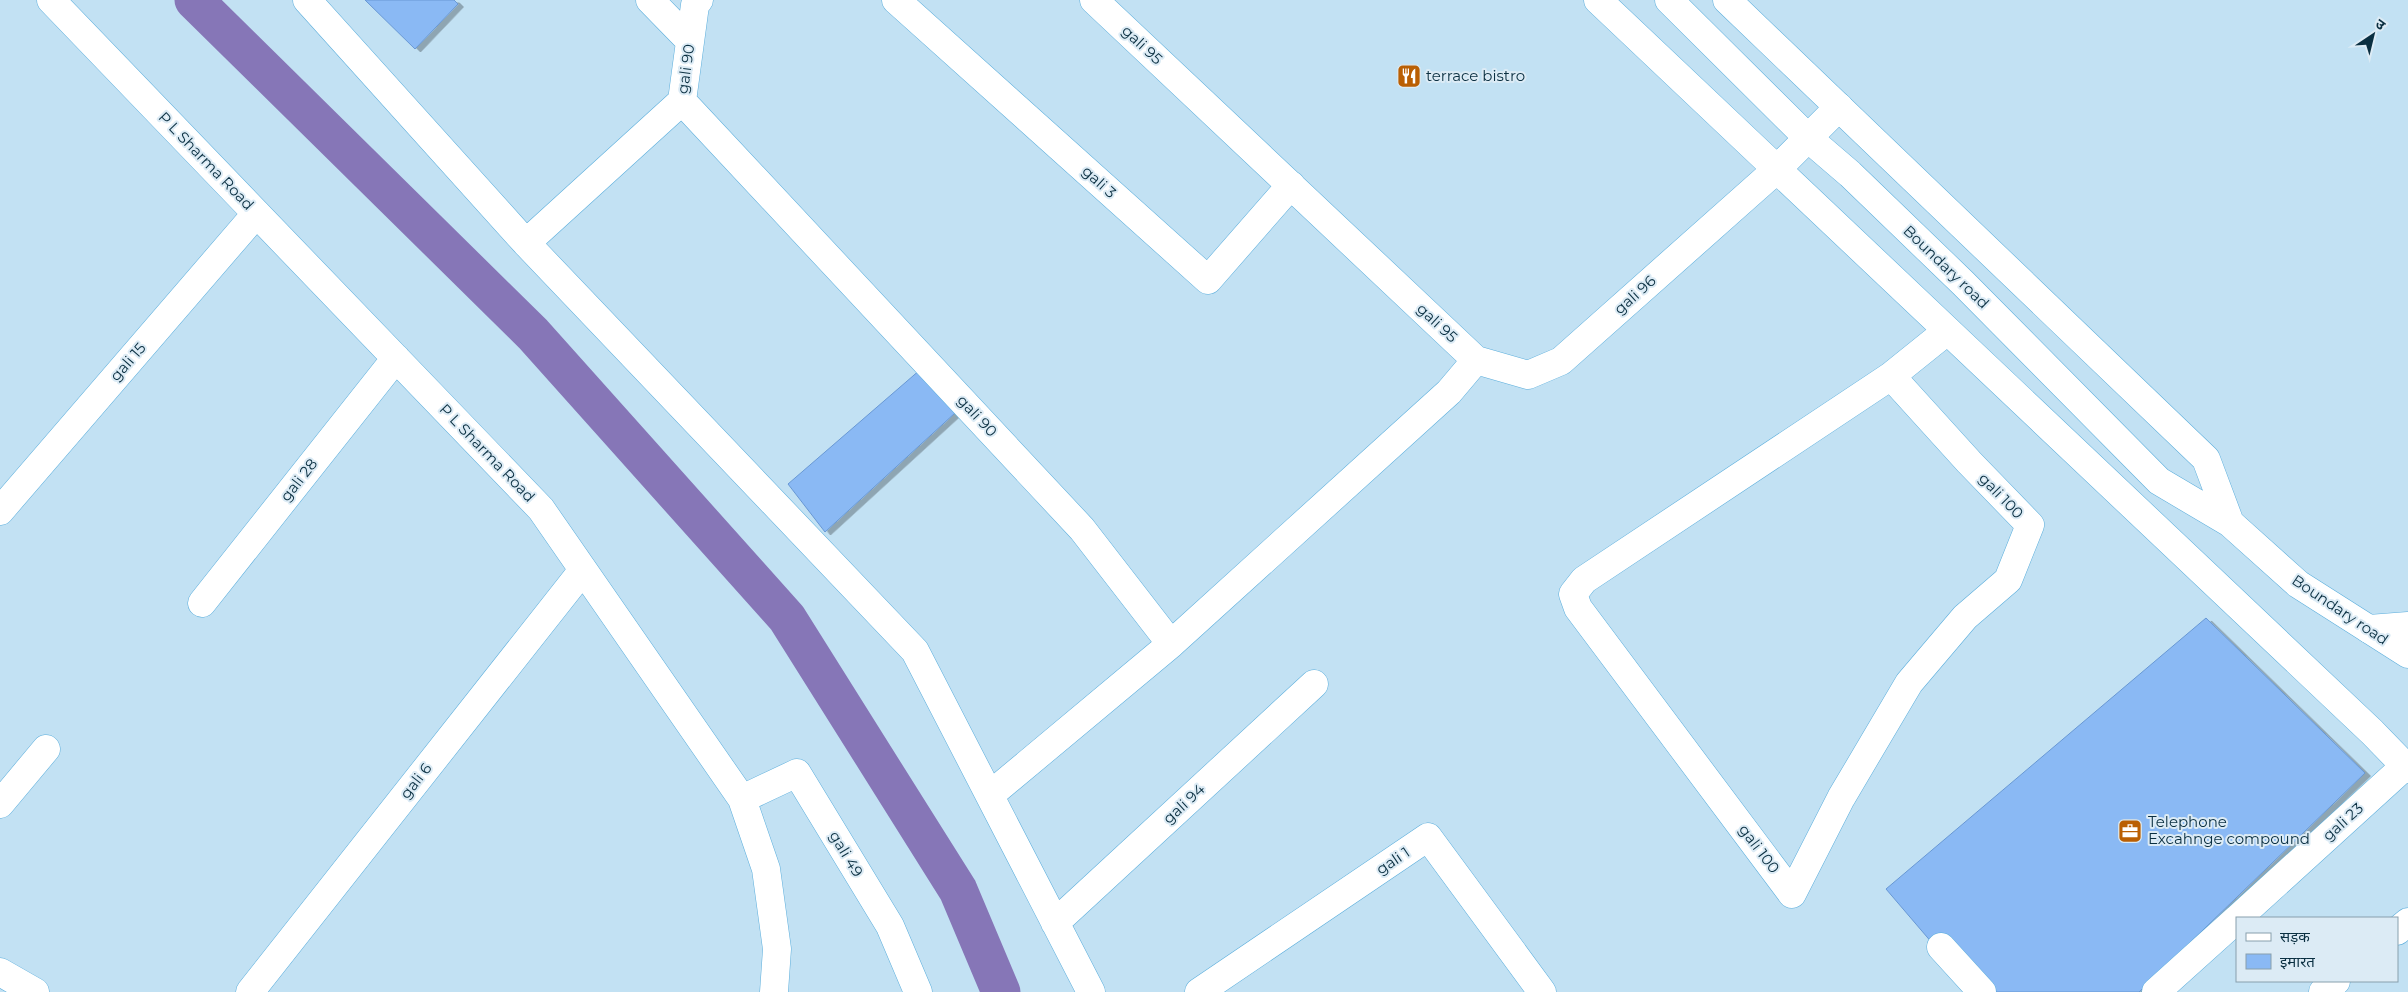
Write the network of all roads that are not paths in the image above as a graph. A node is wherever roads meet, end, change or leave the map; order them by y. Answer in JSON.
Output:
{"nodes":[{"id":1,"x":51,"y":0,"type":"edge"},
{"id":2,"x":307,"y":0,"type":"edge"},
{"id":3,"x":650,"y":0,"type":"edge"},
{"id":4,"x":699,"y":0,"type":"edge"},
{"id":5,"x":896,"y":0,"type":"edge"},
{"id":6,"x":1094,"y":0,"type":"edge"},
{"id":7,"x":1598,"y":0,"type":"edge"},
{"id":8,"x":1669,"y":0,"type":"edge"},
{"id":9,"x":1727,"y":0,"type":"edge"},
{"id":10,"x":690,"y":41,"type":"junction"},
{"id":11,"x":682,"y":101,"type":"junction"},
{"id":12,"x":1839,"y":107,"type":"junction"},
{"id":13,"x":1808,"y":138,"type":"junction"},
{"id":14,"x":1776,"y":170,"type":"junction"},
{"id":15,"x":1291,"y":185,"type":"junction"},
{"id":16,"x":256,"y":214,"type":"junction"},
{"id":17,"x":526,"y":242,"type":"junction"},
{"id":18,"x":1947,"y":331,"type":"junction"},
{"id":19,"x":396,"y":358,"type":"junction"},
{"id":20,"x":1476,"y":360,"type":"junction"},
{"id":21,"x":1891,"y":376,"type":"junction"},
{"id":22,"x":0,"y":511,"type":"edge"},
{"id":23,"x":2230,"y":523,"type":"junction"},
{"id":24,"x":583,"y":570,"type":"junction"},
{"id":25,"x":202,"y":603,"type":"dead end"},
{"id":26,"x":2408,"y":626,"type":"edge"},
{"id":27,"x":2368,"y":629,"type":"junction"},
{"id":28,"x":1171,"y":644,"type":"junction"},
{"id":29,"x":2408,"y":654,"type":"edge"},
{"id":30,"x":2408,"y":670,"type":"edge"},
{"id":31,"x":1314,"y":684,"type":"dead end"},
{"id":32,"x":46,"y":749,"type":"dead end"},
{"id":33,"x":2406,"y":768,"type":"edge"},
{"id":34,"x":990,"y":796,"type":"junction"},
{"id":35,"x":742,"y":799,"type":"junction"},
{"id":36,"x":0,"y":804,"type":"edge"},
{"id":37,"x":2239,"y":917,"type":"edge"},
{"id":38,"x":2236,"y":920,"type":"edge"},
{"id":39,"x":2408,"y":922,"type":"edge"},
{"id":40,"x":1055,"y":923,"type":"junction"},
{"id":41,"x":2398,"y":930,"type":"edge"},
{"id":42,"x":1941,"y":947,"type":"dead end"},
{"id":43,"x":0,"y":972,"type":"edge"},
{"id":44,"x":2335,"y":982,"type":"edge"},
{"id":45,"x":35,"y":992,"type":"edge"},
{"id":46,"x":250,"y":992,"type":"edge"},
{"id":47,"x":774,"y":992,"type":"edge"},
{"id":48,"x":918,"y":992,"type":"edge"},
{"id":49,"x":1091,"y":992,"type":"edge"},
{"id":50,"x":1199,"y":992,"type":"edge"},
{"id":51,"x":1542,"y":992,"type":"edge"},
{"id":52,"x":1982,"y":992,"type":"edge"},
{"id":53,"x":2156,"y":992,"type":"edge"},
{"id":54,"x":2323,"y":992,"type":"edge"}],
"edges":[{"from":1,"to":16,"type":"street","name":"P L Sharma Road"},
{"from":2,"to":17,"type":"street"},
{"from":3,"to":10,"type":"street"},
{"from":4,"to":10,"type":"street","name":"gali 90"},
{"from":5,"to":15,"type":"street","name":"gali 3"},
{"from":6,"to":15,"type":"street","name":"gali 95"},
{"from":7,"to":14,"type":"street"},
{"from":8,"to":13,"type":"street","name":"Boundary road"},
{"from":9,"to":12,"type":"street","name":"Boundary road"},
{"from":10,"to":11,"type":"street","name":"gali 90"},
{"from":11,"to":17,"type":"street"},
{"from":11,"to":28,"type":"street","name":"gali 90"},
{"from":12,"to":13,"type":"street","name":"gali 96"},
{"from":12,"to":23,"type":"street","name":"Boundary road"},
{"from":13,"to":14,"type":"street","name":"gali 96"},
{"from":13,"to":23,"type":"street","name":"Boundary road"},
{"from":14,"to":18,"type":"street"},
{"from":14,"to":20,"type":"street","name":"gali 96"},
{"from":15,"to":20,"type":"street","name":"gali 95"},
{"from":16,"to":19,"type":"street","name":"P L Sharma Road"},
{"from":16,"to":22,"type":"street","name":"gali 15"},
{"from":17,"to":34,"type":"street"},
{"from":18,"to":21,"type":"street","name":"gali 100"},
{"from":18,"to":33,"type":"street"},
{"from":19,"to":24,"type":"street","name":"P L Sharma Road"},
{"from":19,"to":25,"type":"street","name":"gali 28"},
{"from":20,"to":28,"type":"street"},
{"from":21,"to":21,"type":"street","name":"gali 100"},
{"from":23,"to":27,"type":"street","name":"Boundary road"},
{"from":24,"to":35,"type":"street","name":"P L Sharma Road"},
{"from":24,"to":46,"type":"street","name":"gali 6"},
{"from":26,"to":27,"type":"street"},
{"from":27,"to":29,"type":"street","name":"Boundary road"},
{"from":27,"to":30,"type":"street"},
{"from":28,"to":34,"type":"street"},
{"from":31,"to":40,"type":"street","name":"gali 94"},
{"from":32,"to":36,"type":"street"},
{"from":33,"to":37,"type":"street","name":"gali 23"},
{"from":34,"to":40,"type":"street"},
{"from":35,"to":47,"type":"street","name":"P L Sharma Road"},
{"from":35,"to":48,"type":"street","name":"gali 49"},
{"from":38,"to":53,"type":"street","name":"gali 23"},
{"from":39,"to":41,"type":"street"},
{"from":40,"to":49,"type":"street"},
{"from":42,"to":52,"type":"street"},
{"from":43,"to":45,"type":"street"},
{"from":44,"to":54,"type":"street"},
{"from":50,"to":51,"type":"street","name":"gali 1"}]}
